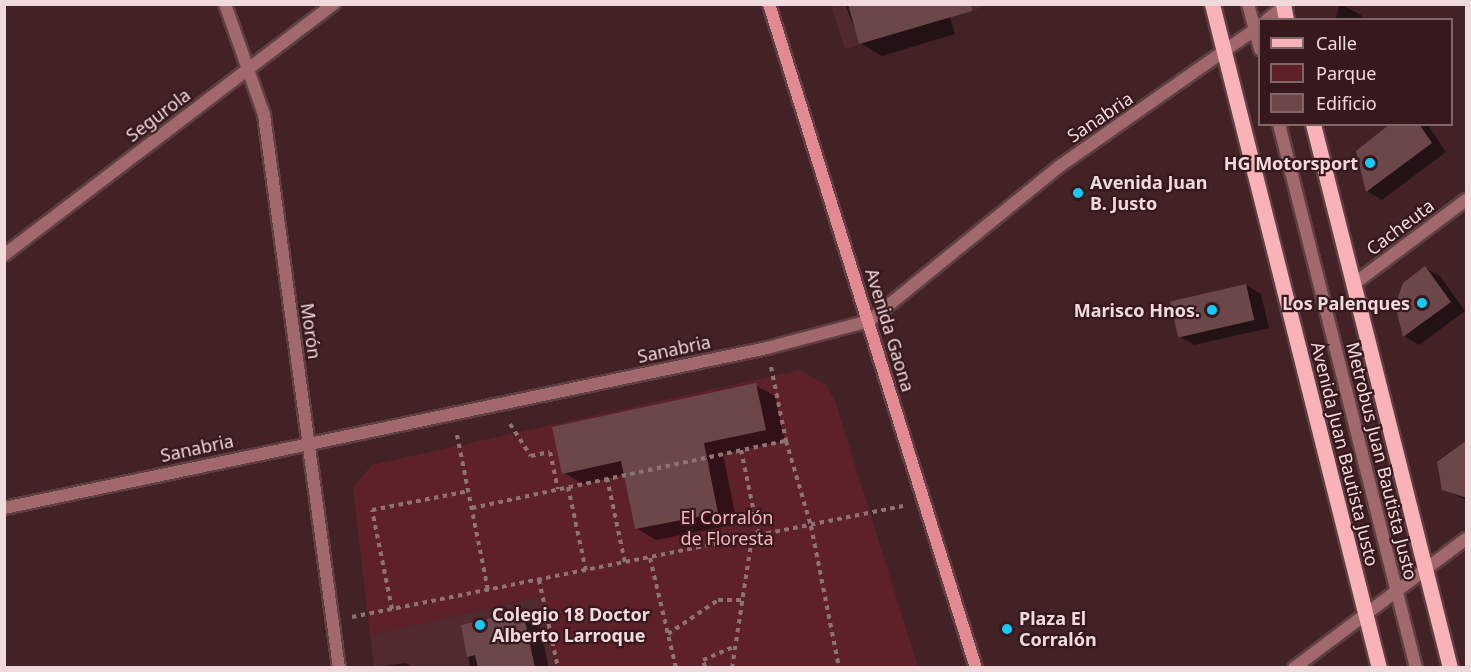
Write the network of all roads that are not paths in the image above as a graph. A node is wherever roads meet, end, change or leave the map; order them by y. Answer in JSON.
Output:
{"nodes":[{"id":1,"x":225,"y":4,"type":"edge"},
{"id":2,"x":334,"y":4,"type":"edge"},
{"id":3,"x":769,"y":4,"type":"edge"},
{"id":4,"x":1212,"y":4,"type":"edge"},
{"id":5,"x":1248,"y":4,"type":"edge"},
{"id":6,"x":1285,"y":9,"type":"edge"},
{"id":7,"x":1270,"y":18,"type":"edge"},
{"id":8,"x":1257,"y":28,"type":"edge"},
{"id":9,"x":1225,"y":53,"type":"junction"},
{"id":10,"x":250,"y":68,"type":"junction"},
{"id":11,"x":1280,"y":126,"type":"edge"},
{"id":12,"x":1314,"y":126,"type":"edge"},
{"id":13,"x":1467,"y":200,"type":"edge"},
{"id":14,"x":4,"y":255,"type":"edge"},
{"id":15,"x":1355,"y":283,"type":"junction"},
{"id":16,"x":869,"y":321,"type":"junction"},
{"id":17,"x":308,"y":442,"type":"junction"},
{"id":18,"x":4,"y":508,"type":"edge"},
{"id":19,"x":1467,"y":539,"type":"edge"},
{"id":20,"x":1425,"y":570,"type":"junction"},
{"id":21,"x":1396,"y":591,"type":"junction"},
{"id":22,"x":1365,"y":613,"type":"junction"},
{"id":23,"x":339,"y":668,"type":"edge"},
{"id":24,"x":976,"y":668,"type":"edge"},
{"id":25,"x":1294,"y":668,"type":"edge"},
{"id":26,"x":1379,"y":668,"type":"edge"},
{"id":27,"x":1416,"y":668,"type":"edge"},
{"id":28,"x":1450,"y":668,"type":"edge"}],
"edges":[{"from":1,"to":10,"type":"street","name":"Morón"},
{"from":2,"to":10,"type":"street","name":"Segurola"},
{"from":3,"to":16,"type":"main road","name":"Avenida Gaona"},
{"from":4,"to":9,"type":"main road","name":"Avenida Juan Bautista Justo"},
{"from":5,"to":8,"type":"street"},
{"from":6,"to":7,"type":"street"},
{"from":8,"to":9,"type":"street","name":"Sanabria"},
{"from":9,"to":16,"type":"street","name":"Sanabria"},
{"from":9,"to":22,"type":"main road","name":"Avenida Juan Bautista Justo"},
{"from":10,"to":14,"type":"street","name":"Segurola"},
{"from":10,"to":17,"type":"street","name":"Morón"},
{"from":11,"to":21,"type":"street","name":"Metrobus Juan Bautista Justo"},
{"from":12,"to":15,"type":"main road"},
{"from":13,"to":15,"type":"street","name":"Cacheuta"},
{"from":15,"to":20,"type":"main road"},
{"from":16,"to":17,"type":"street","name":"Sanabria"},
{"from":16,"to":24,"type":"main road","name":"Avenida Gaona"},
{"from":17,"to":18,"type":"street","name":"Sanabria"},
{"from":17,"to":23,"type":"street","name":"Morón"},
{"from":19,"to":20,"type":"street"},
{"from":20,"to":21,"type":"street"},
{"from":20,"to":28,"type":"main road"},
{"from":21,"to":22,"type":"street"},
{"from":21,"to":27,"type":"street","name":"Metrobus Juan Bautista Justo"},
{"from":22,"to":25,"type":"street"},
{"from":22,"to":26,"type":"main road","name":"Avenida Juan Bautista Justo"}]}
